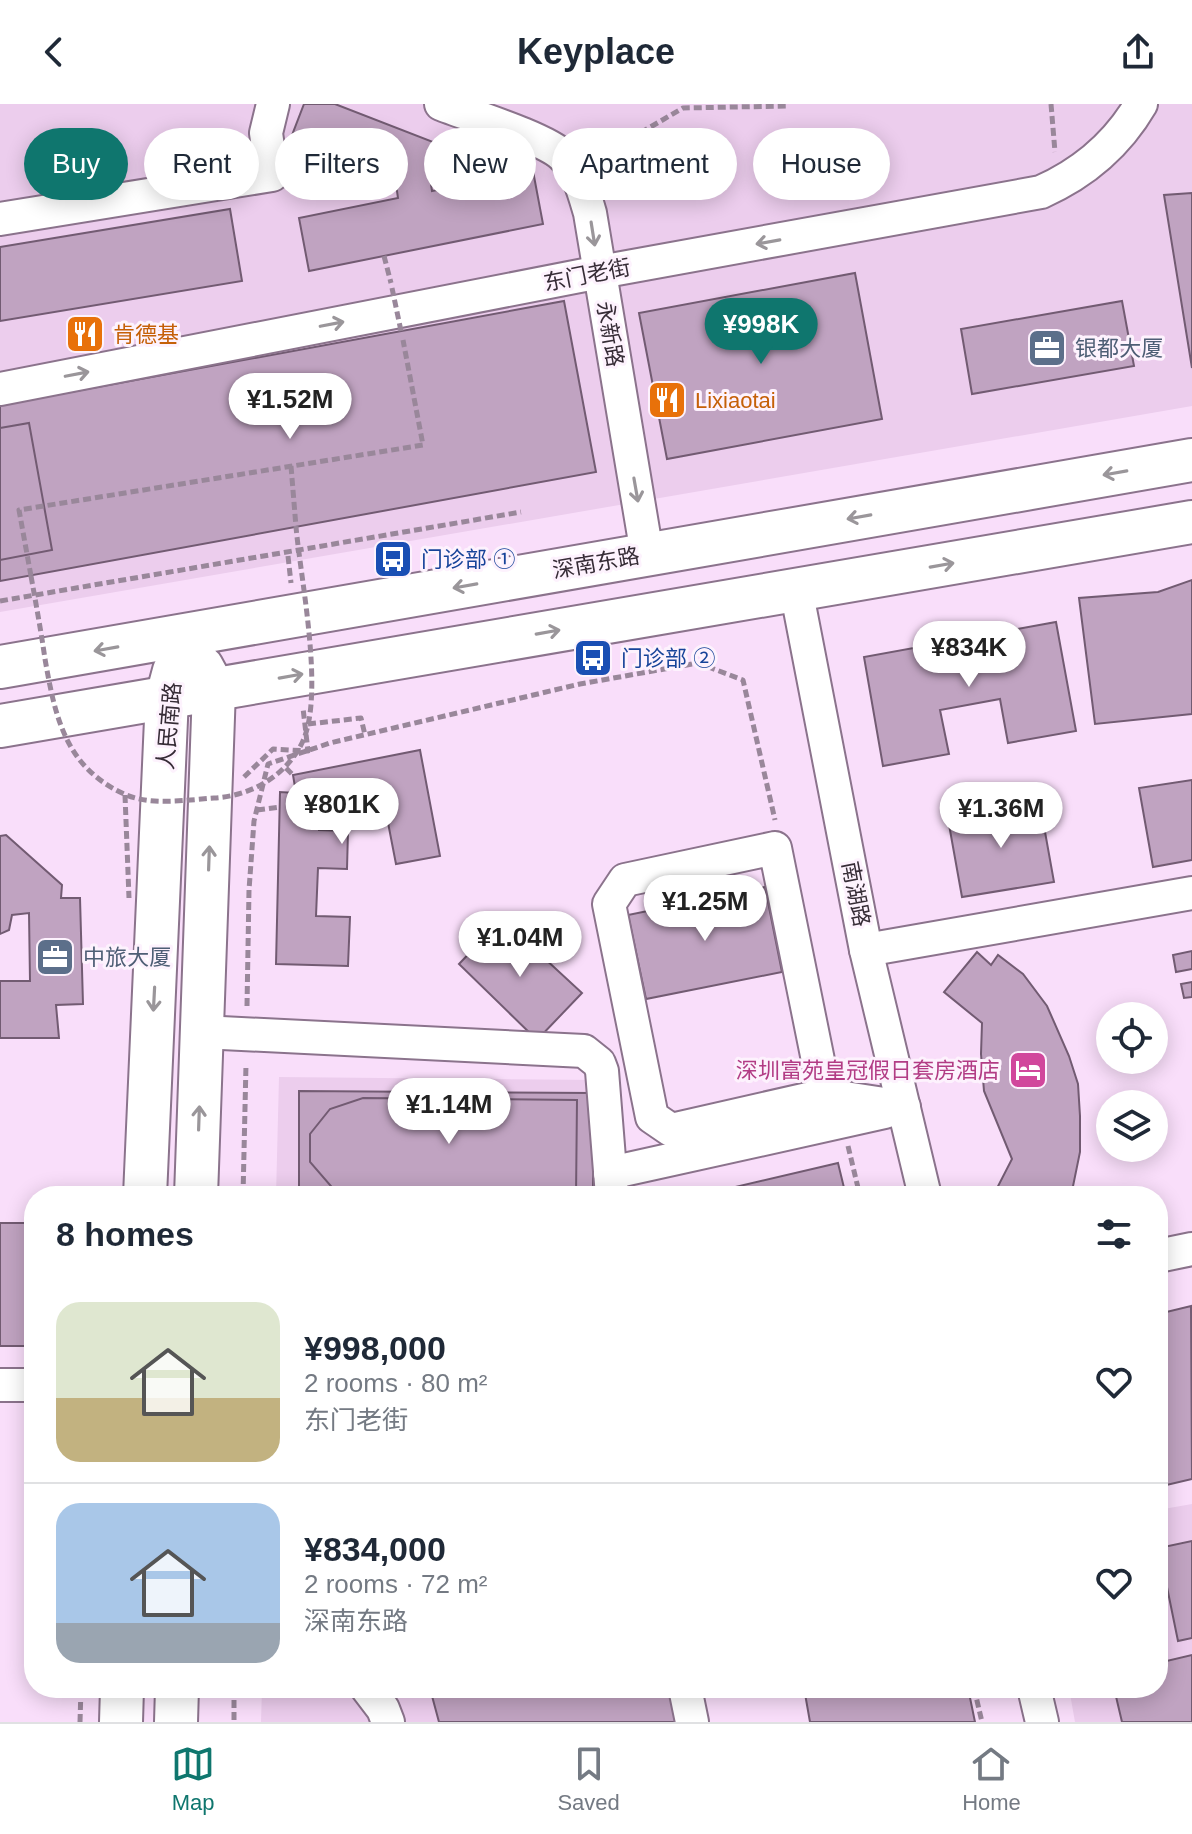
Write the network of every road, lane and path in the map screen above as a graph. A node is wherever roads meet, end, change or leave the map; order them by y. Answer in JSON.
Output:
{"nodes":[{"id":1,"x":273,"y":104,"type":"edge"},
{"id":2,"x":441,"y":104,"type":"edge"},
{"id":3,"x":788,"y":104,"type":"edge"},
{"id":4,"x":1051,"y":104,"type":"edge"},
{"id":5,"x":1141,"y":104,"type":"edge"},
{"id":6,"x":649,"y":128,"type":"edge"},
{"id":7,"x":552,"y":149,"type":"edge"},
{"id":8,"x":1058,"y":184,"type":"junction"},
{"id":9,"x":585,"y":200,"type":"edge"},
{"id":10,"x":0,"y":219,"type":"edge"},
{"id":11,"x":384,"y":256,"type":"dead end"},
{"id":12,"x":600,"y":272,"type":"junction"},
{"id":13,"x":0,"y":389,"type":"edge"},
{"id":14,"x":1192,"y":460,"type":"edge"},
{"id":15,"x":291,"y":466,"type":"junction"},
{"id":16,"x":521,"y":512,"type":"dead end"},
{"id":17,"x":1192,"y":522,"type":"edge"},
{"id":18,"x":298,"y":550,"type":"junction"},
{"id":19,"x":647,"y":554,"type":"junction"},
{"id":20,"x":796,"y":589,"type":"junction"},
{"id":21,"x":34,"y":595,"type":"junction"},
{"id":22,"x":0,"y":601,"type":"edge"},
{"id":23,"x":183,"y":635,"type":"junction"},
{"id":24,"x":0,"y":667,"type":"edge"},
{"id":25,"x":214,"y":689,"type":"junction"},
{"id":26,"x":167,"y":697,"type":"junction"},
{"id":27,"x":308,"y":724,"type":"junction"},
{"id":28,"x":0,"y":726,"type":"edge"},
{"id":29,"x":365,"y":735,"type":"junction"},
{"id":30,"x":286,"y":768,"type":"junction"},
{"id":31,"x":293,"y":775,"type":"dead end"},
{"id":32,"x":368,"y":793,"type":"dead end"},
{"id":33,"x":125,"y":795,"type":"junction"},
{"id":34,"x":317,"y":802,"type":"dead end"},
{"id":35,"x":280,"y":807,"type":"dead end"},
{"id":36,"x":257,"y":810,"type":"junction"},
{"id":37,"x":778,"y":831,"type":"dead end"},
{"id":38,"x":249,"y":890,"type":"dead end"},
{"id":39,"x":1192,"y":893,"type":"edge"},
{"id":40,"x":129,"y":898,"type":"dead end"},
{"id":41,"x":866,"y":950,"type":"junction"},
{"id":42,"x":202,"y":1032,"type":"junction"},
{"id":43,"x":904,"y":1107,"type":"junction"},
{"id":44,"x":834,"y":1108,"type":"junction"},
{"id":45,"x":611,"y":1185,"type":"edge"},
{"id":46,"x":145,"y":1186,"type":"edge"},
{"id":47,"x":196,"y":1186,"type":"edge"},
{"id":48,"x":857,"y":1186,"type":"edge"},
{"id":49,"x":923,"y":1186,"type":"edge"},
{"id":50,"x":1192,"y":1249,"type":"edge"},
{"id":51,"x":1168,"y":1254,"type":"edge"},
{"id":52,"x":0,"y":1385,"type":"edge"},
{"id":53,"x":24,"y":1385,"type":"edge"},
{"id":54,"x":81,"y":1698,"type":"edge"},
{"id":55,"x":122,"y":1698,"type":"edge"},
{"id":56,"x":177,"y":1698,"type":"edge"},
{"id":57,"x":234,"y":1698,"type":"edge"},
{"id":58,"x":375,"y":1698,"type":"edge"},
{"id":59,"x":687,"y":1698,"type":"edge"},
{"id":60,"x":976,"y":1698,"type":"edge"},
{"id":61,"x":1036,"y":1698,"type":"edge"},
{"id":62,"x":80,"y":1722,"type":"edge"},
{"id":63,"x":121,"y":1722,"type":"edge"},
{"id":64,"x":176,"y":1722,"type":"edge"},
{"id":65,"x":234,"y":1722,"type":"edge"},
{"id":66,"x":388,"y":1722,"type":"edge"},
{"id":67,"x":692,"y":1722,"type":"edge"},
{"id":68,"x":982,"y":1722,"type":"edge"},
{"id":69,"x":1042,"y":1722,"type":"edge"}],
"edges":[{"from":1,"to":10,"type":"street"},
{"from":2,"to":7,"type":"street","name":"永新路"},
{"from":3,"to":6,"type":"path"},
{"from":4,"to":8,"type":"path"},
{"from":5,"to":8,"type":"street","name":"东门老街"},
{"from":8,"to":12,"type":"street","name":"东门老街","one_way":true},
{"from":9,"to":12,"type":"street","name":"永新路","one_way":true},
{"from":11,"to":15,"type":"path","bridge":true},
{"from":13,"to":12,"type":"street","name":"东门老街","one_way":true},
{"from":12,"to":19,"type":"street","name":"永新路","one_way":true},
{"from":14,"to":19,"type":"main road","name":"深南东路","one_way":true},
{"from":15,"to":18,"type":"path","bridge":true},
{"from":15,"to":21,"type":"path","bridge":true},
{"from":16,"to":18,"type":"path"},
{"from":20,"to":17,"type":"main road","one_way":true},
{"from":18,"to":21,"type":"path"},
{"from":18,"to":27,"type":"path","bridge":true},
{"from":19,"to":23,"type":"main road","name":"深南东路","one_way":true},
{"from":25,"to":20,"type":"main road","one_way":true},
{"from":20,"to":41,"type":"street","name":"南湖路"},
{"from":21,"to":22,"type":"path"},
{"from":21,"to":33,"type":"path","bridge":true},
{"from":23,"to":24,"type":"main road","name":"深南东路","one_way":true},
{"from":23,"to":25,"type":"main road","name":"人民南路"},
{"from":23,"to":26,"type":"main road","name":"人民南路"},
{"from":25,"to":26,"type":"main road"},
{"from":42,"to":25,"type":"main road","name":"人民南路","one_way":true},
{"from":26,"to":28,"type":"main road"},
{"from":26,"to":46,"type":"main road","name":"人民南路","one_way":true},
{"from":27,"to":29,"type":"path"},
{"from":27,"to":30,"type":"path","bridge":true},
{"from":29,"to":36,"type":"path"},
{"from":29,"to":37,"type":"path"},
{"from":30,"to":31,"type":"path"},
{"from":30,"to":33,"type":"path","bridge":true},
{"from":32,"to":34,"type":"path"},
{"from":33,"to":40,"type":"path","bridge":true},
{"from":35,"to":36,"type":"path"},
{"from":36,"to":38,"type":"path"},
{"from":39,"to":41,"type":"street"},
{"from":41,"to":43,"type":"street","name":"南湖路"},
{"from":42,"to":45,"type":"street"},
{"from":47,"to":42,"type":"main road","name":"人民南路","one_way":true},
{"from":43,"to":44,"type":"street"},
{"from":43,"to":49,"type":"street","name":"南湖路"},
{"from":44,"to":44,"type":"street"},
{"from":44,"to":45,"type":"street"},
{"from":44,"to":48,"type":"path"},
{"from":50,"to":51,"type":"street"},
{"from":52,"to":53,"type":"street"},
{"from":54,"to":62,"type":"path"},
{"from":55,"to":63,"type":"main road"},
{"from":56,"to":64,"type":"main road"},
{"from":57,"to":65,"type":"path"},
{"from":58,"to":66,"type":"street"},
{"from":59,"to":67,"type":"street"},
{"from":60,"to":68,"type":"path"},
{"from":61,"to":69,"type":"street"}]}
